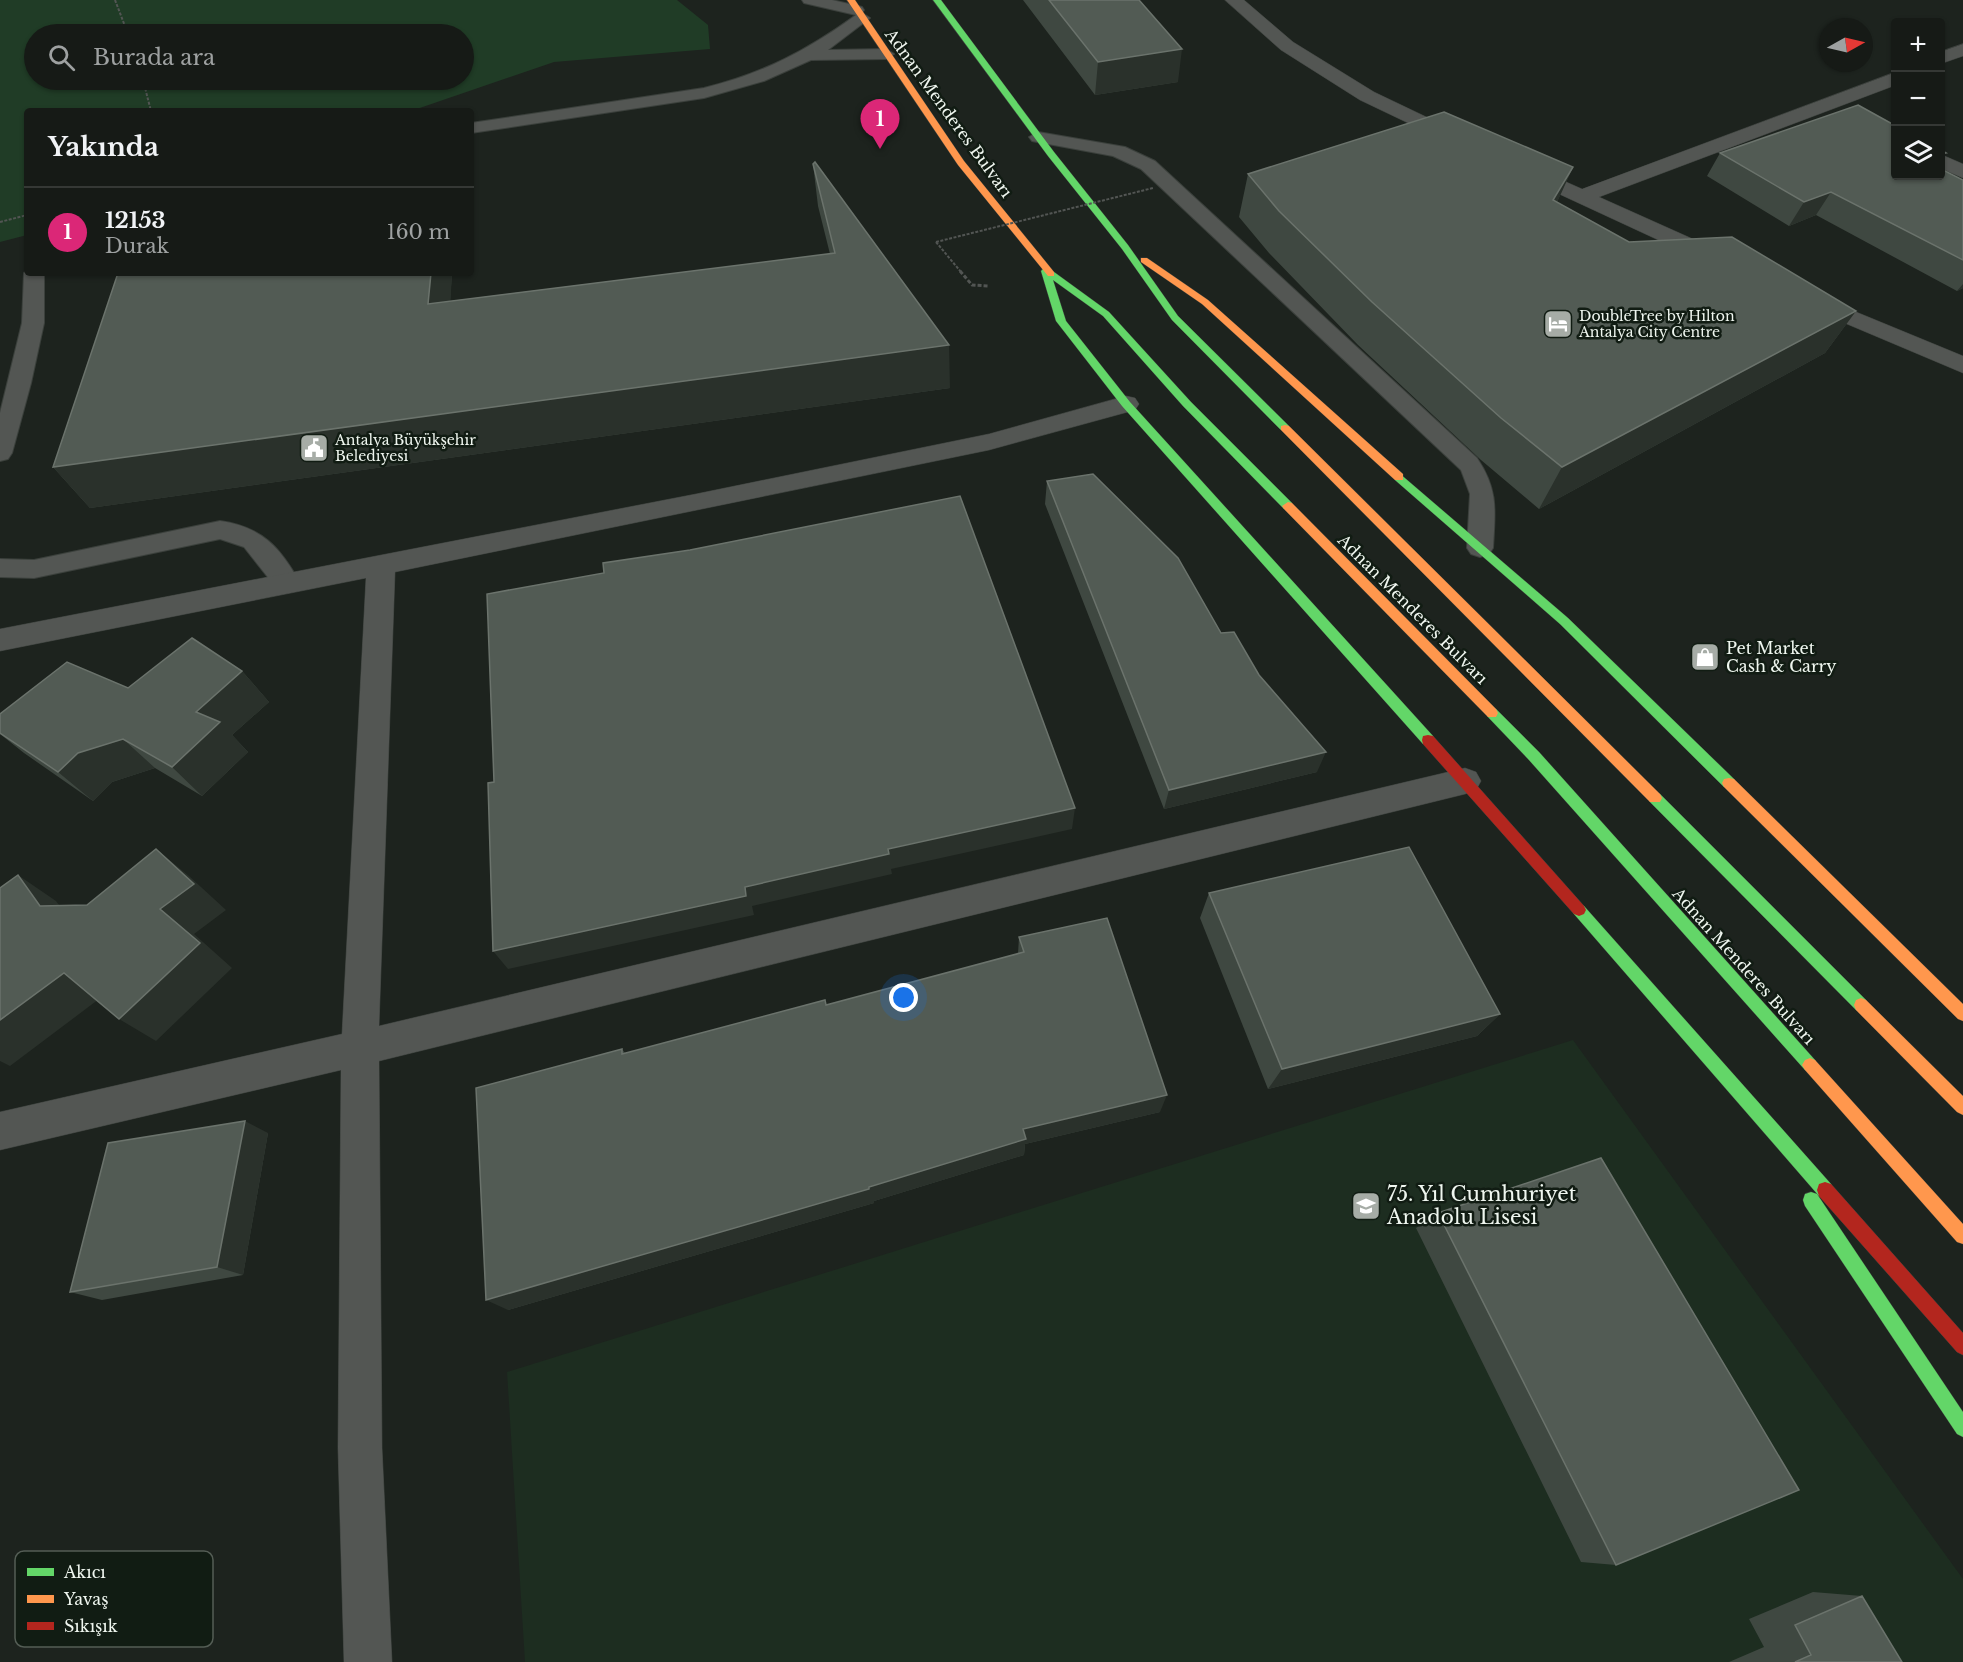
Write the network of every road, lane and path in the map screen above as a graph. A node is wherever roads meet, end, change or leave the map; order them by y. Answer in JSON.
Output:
{"nodes":[{"id":1,"x":116,"y":0,"type":"edge"},
{"id":2,"x":810,"y":0,"type":"edge"},
{"id":3,"x":937,"y":0,"type":"edge"},
{"id":4,"x":1234,"y":0,"type":"edge"},
{"id":5,"x":856,"y":9,"type":"edge"},
{"id":6,"x":124,"y":24,"type":"edge"},
{"id":7,"x":1963,"y":50,"type":"edge"},
{"id":8,"x":886,"y":54,"type":"junction"},
{"id":9,"x":809,"y":55,"type":"junction"},
{"id":10,"x":1945,"y":57,"type":"edge"},
{"id":11,"x":1891,"y":80,"type":"edge"},
{"id":12,"x":146,"y":90,"type":"edge"},
{"id":13,"x":1829,"y":105,"type":"junction"},
{"id":14,"x":150,"y":108,"type":"edge"},
{"id":15,"x":1848,"y":115,"type":"edge"},
{"id":16,"x":474,"y":128,"type":"edge"},
{"id":17,"x":1038,"y":137,"type":"junction"},
{"id":18,"x":1473,"y":147,"type":"edge"},
{"id":19,"x":1505,"y":162,"type":"edge"},
{"id":20,"x":1945,"y":162,"type":"edge"},
{"id":21,"x":1963,"y":172,"type":"edge"},
{"id":22,"x":1153,"y":188,"type":"dead end"},
{"id":23,"x":1579,"y":197,"type":"junction"},
{"id":24,"x":24,"y":216,"type":"edge"},
{"id":25,"x":0,"y":222,"type":"edge"},
{"id":26,"x":1125,"y":247,"type":"junction"},
{"id":27,"x":1732,"y":265,"type":"edge"},
{"id":28,"x":1046,"y":271,"type":"junction"},
{"id":29,"x":34,"y":276,"type":"edge"},
{"id":30,"x":989,"y":286,"type":"dead end"},
{"id":31,"x":1786,"y":289,"type":"edge"},
{"id":32,"x":1960,"y":361,"type":"edge"},
{"id":33,"x":1126,"y":404,"type":"junction"},
{"id":34,"x":0,"y":453,"type":"edge"},
{"id":35,"x":1480,"y":548,"type":"junction"},
{"id":36,"x":381,"y":564,"type":"junction"},
{"id":37,"x":0,"y":568,"type":"edge"},
{"id":38,"x":287,"y":583,"type":"junction"},
{"id":39,"x":0,"y":640,"type":"edge"},
{"id":40,"x":1465,"y":781,"type":"junction"},
{"id":41,"x":1963,"y":1014,"type":"edge"},
{"id":42,"x":360,"y":1048,"type":"junction"},
{"id":43,"x":1740,"y":1093,"type":"junction"},
{"id":44,"x":1963,"y":1107,"type":"edge"},
{"id":45,"x":0,"y":1131,"type":"edge"},
{"id":46,"x":1963,"y":1236,"type":"edge"},
{"id":47,"x":1963,"y":1346,"type":"edge"},
{"id":48,"x":1963,"y":1428,"type":"edge"},
{"id":49,"x":368,"y":1662,"type":"edge"}],
"edges":[{"from":1,"to":6,"type":"path"},
{"from":2,"to":5,"type":"lane"},
{"from":3,"to":17,"type":"main road"},
{"from":4,"to":18,"type":"street"},
{"from":5,"to":8,"type":"main road","name":"Adnan Menderes Bulvarı"},
{"from":5,"to":9,"type":"lane"},
{"from":7,"to":10,"type":"street"},
{"from":8,"to":9,"type":"lane"},
{"from":8,"to":28,"type":"main road","name":"Adnan Menderes Bulvarı"},
{"from":9,"to":16,"type":"lane"},
{"from":11,"to":13,"type":"street"},
{"from":12,"to":14,"type":"path"},
{"from":13,"to":15,"type":"street"},
{"from":13,"to":23,"type":"street"},
{"from":17,"to":26,"type":"main road"},
{"from":17,"to":35,"type":"lane"},
{"from":19,"to":23,"type":"street"},
{"from":20,"to":21,"type":"street"},
{"from":22,"to":30,"type":"path","bridge":true},
{"from":23,"to":27,"type":"street"},
{"from":24,"to":25,"type":"path"},
{"from":26,"to":35,"type":"main road"},
{"from":26,"to":44,"type":"main road"},
{"from":28,"to":33,"type":"main road"},
{"from":28,"to":46,"type":"main road","name":"Adnan Menderes Bulvarı"},
{"from":29,"to":34,"type":"lane"},
{"from":31,"to":32,"type":"street"},
{"from":33,"to":36,"type":"street"},
{"from":33,"to":40,"type":"main road"},
{"from":35,"to":41,"type":"main road"},
{"from":36,"to":38,"type":"street"},
{"from":36,"to":42,"type":"street"},
{"from":37,"to":38,"type":"lane"},
{"from":38,"to":39,"type":"street"},
{"from":40,"to":42,"type":"street"},
{"from":40,"to":43,"type":"main road"},
{"from":42,"to":45,"type":"street"},
{"from":42,"to":49,"type":"street"},
{"from":43,"to":47,"type":"main road"},
{"from":43,"to":48,"type":"main road"}]}
